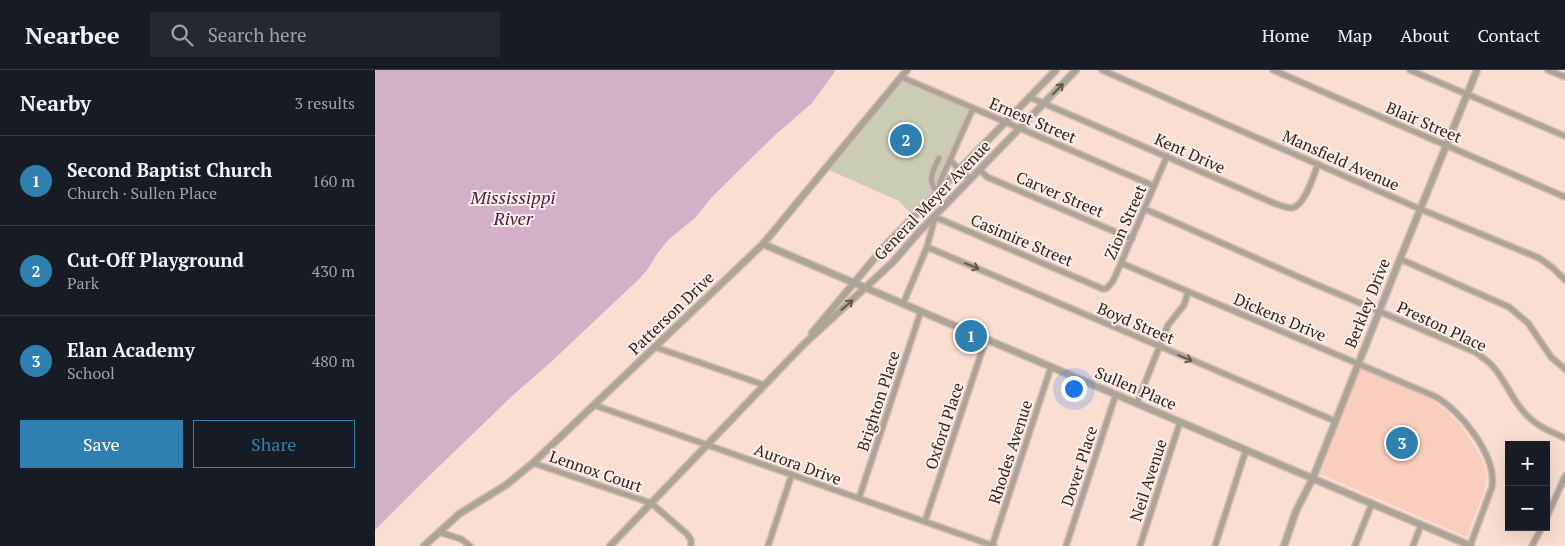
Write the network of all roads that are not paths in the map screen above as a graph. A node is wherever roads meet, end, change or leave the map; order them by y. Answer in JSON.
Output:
{"nodes":[{"id":1,"x":907,"y":70,"type":"edge"},
{"id":2,"x":1056,"y":70,"type":"edge"},
{"id":3,"x":1076,"y":70,"type":"edge"},
{"id":4,"x":1102,"y":70,"type":"edge"},
{"id":5,"x":1273,"y":70,"type":"edge"},
{"id":6,"x":1411,"y":70,"type":"edge"},
{"id":7,"x":1477,"y":70,"type":"edge"},
{"id":8,"x":1548,"y":70,"type":"edge"},
{"id":9,"x":901,"y":77,"type":"junction"},
{"id":10,"x":1565,"y":77,"type":"edge"},
{"id":11,"x":1467,"y":94,"type":"junction"},
{"id":12,"x":1029,"y":97,"type":"junction"},
{"id":13,"x":1045,"y":103,"type":"junction"},
{"id":14,"x":973,"y":108,"type":"junction"},
{"id":15,"x":1006,"y":122,"type":"junction"},
{"id":16,"x":1019,"y":128,"type":"junction"},
{"id":17,"x":1565,"y":136,"type":"edge"},
{"id":18,"x":1446,"y":145,"type":"junction"},
{"id":19,"x":1167,"y":156,"type":"junction"},
{"id":20,"x":939,"y":158,"type":"dead end"},
{"id":21,"x":951,"y":161,"type":"junction"},
{"id":22,"x":1318,"y":164,"type":"junction"},
{"id":23,"x":960,"y":169,"type":"junction"},
{"id":24,"x":980,"y":170,"type":"junction"},
{"id":25,"x":970,"y":180,"type":"junction"},
{"id":26,"x":1155,"y":186,"type":"junction"},
{"id":27,"x":938,"y":193,"type":"junction"},
{"id":28,"x":1565,"y":197,"type":"edge"},
{"id":29,"x":1145,"y":209,"type":"junction"},
{"id":30,"x":1420,"y":209,"type":"junction"},
{"id":31,"x":935,"y":217,"type":"junction"},
{"id":32,"x":911,"y":221,"type":"junction"},
{"id":33,"x":919,"y":232,"type":"junction"},
{"id":34,"x":1132,"y":239,"type":"junction"},
{"id":35,"x":763,"y":244,"type":"junction"},
{"id":36,"x":927,"y":246,"type":"junction"},
{"id":37,"x":1400,"y":259,"type":"junction"},
{"id":38,"x":1121,"y":263,"type":"junction"},
{"id":39,"x":1565,"y":280,"type":"edge"},
{"id":40,"x":855,"y":283,"type":"junction"},
{"id":41,"x":1099,"y":287,"type":"joint"},
{"id":42,"x":866,"y":288,"type":"junction"},
{"id":43,"x":1189,"y":292,"type":"junction"},
{"id":44,"x":903,"y":304,"type":"junction"},
{"id":45,"x":1379,"y":311,"type":"junction"},
{"id":46,"x":921,"y":312,"type":"junction"},
{"id":47,"x":986,"y":339,"type":"junction"},
{"id":48,"x":803,"y":345,"type":"junction"},
{"id":49,"x":655,"y":347,"type":"junction"},
{"id":50,"x":1159,"y":347,"type":"junction"},
{"id":51,"x":1358,"y":364,"type":"junction"},
{"id":52,"x":1051,"y":367,"type":"junction"},
{"id":53,"x":1565,"y":369,"type":"edge"},
{"id":54,"x":764,"y":385,"type":"junction"},
{"id":55,"x":1116,"y":394,"type":"junction"},
{"id":56,"x":1137,"y":404,"type":"junction"},
{"id":57,"x":594,"y":405,"type":"junction"},
{"id":58,"x":1181,"y":422,"type":"junction"},
{"id":59,"x":1335,"y":422,"type":"junction"},
{"id":60,"x":1565,"y":438,"type":"edge"},
{"id":61,"x":707,"y":444,"type":"junction"},
{"id":62,"x":1247,"y":450,"type":"junction"},
{"id":63,"x":533,"y":462,"type":"junction"},
{"id":64,"x":792,"y":474,"type":"junction"},
{"id":65,"x":1565,"y":476,"type":"edge"},
{"id":66,"x":1313,"y":478,"type":"junction"},
{"id":67,"x":859,"y":498,"type":"junction"},
{"id":68,"x":651,"y":503,"type":"junction"},
{"id":69,"x":1372,"y":503,"type":"junction"},
{"id":70,"x":1550,"y":510,"type":"edge"},
{"id":71,"x":925,"y":521,"type":"junction"},
{"id":72,"x":1421,"y":525,"type":"junction"},
{"id":73,"x":1540,"y":531,"type":"edge"},
{"id":74,"x":439,"y":532,"type":"junction"},
{"id":75,"x":424,"y":546,"type":"edge"},
{"id":76,"x":470,"y":546,"type":"edge"},
{"id":77,"x":610,"y":546,"type":"edge"},
{"id":78,"x":691,"y":546,"type":"edge"},
{"id":79,"x":768,"y":546,"type":"edge"},
{"id":80,"x":993,"y":546,"type":"edge"},
{"id":81,"x":1067,"y":546,"type":"edge"},
{"id":82,"x":1140,"y":546,"type":"edge"},
{"id":83,"x":1215,"y":546,"type":"edge"},
{"id":84,"x":1284,"y":546,"type":"edge"},
{"id":85,"x":1355,"y":546,"type":"edge"},
{"id":86,"x":1413,"y":546,"type":"edge"},
{"id":87,"x":1470,"y":546,"type":"edge"},
{"id":88,"x":1532,"y":546,"type":"edge"}],
"edges":[{"from":1,"to":9,"type":"street","name":"Patterson Drive"},
{"from":2,"to":12,"type":"street","name":"General Meyer Avenue"},
{"from":13,"to":3,"type":"street","name":"General Meyer Avenue","one_way":true},
{"from":4,"to":22,"type":"street","name":"Mansfield Avenue"},
{"from":5,"to":18,"type":"street","name":"Blair Street"},
{"from":6,"to":11,"type":"street"},
{"from":7,"to":11,"type":"street","name":"Berkley Drive"},
{"from":8,"to":10,"type":"street"},
{"from":9,"to":14,"type":"street","name":"Ernest Street"},
{"from":9,"to":35,"type":"street","name":"Patterson Drive"},
{"from":11,"to":17,"type":"street"},
{"from":11,"to":18,"type":"street","name":"Berkley Drive"},
{"from":12,"to":13,"type":"street","name":"Kent Drive"},
{"from":12,"to":15,"type":"street","name":"General Meyer Avenue"},
{"from":13,"to":16,"type":"street","name":"General Meyer Avenue"},
{"from":13,"to":19,"type":"street","name":"Kent Drive"},
{"from":14,"to":15,"type":"street","name":"Ernest Street"},
{"from":14,"to":21,"type":"street"},
{"from":15,"to":16,"type":"street","name":"Ernest Street"},
{"from":15,"to":23,"type":"street","name":"General Meyer Avenue"},
{"from":16,"to":24,"type":"street","name":"General Meyer Avenue"},
{"from":16,"to":26,"type":"street","name":"Ernest Street"},
{"from":18,"to":28,"type":"street","name":"Blair Street"},
{"from":18,"to":30,"type":"street","name":"Berkley Drive"},
{"from":19,"to":22,"type":"street","name":"Kent Drive"},
{"from":19,"to":26,"type":"street","name":"Zion Street"},
{"from":20,"to":27,"type":"street"},
{"from":21,"to":23,"type":"street"},
{"from":21,"to":27,"type":"street"},
{"from":22,"to":30,"type":"street","name":"Mansfield Avenue"},
{"from":23,"to":25,"type":"street"},
{"from":23,"to":27,"type":"street","name":"General Meyer Avenue"},
{"from":24,"to":25,"type":"street","name":"General Meyer Avenue"},
{"from":24,"to":34,"type":"street","name":"Carver Street"},
{"from":25,"to":31,"type":"street","name":"General Meyer Avenue"},
{"from":26,"to":29,"type":"street","name":"Zion Street"},
{"from":27,"to":32,"type":"street","name":"General Meyer Avenue"},
{"from":29,"to":34,"type":"street","name":"Zion Street"},
{"from":29,"to":45,"type":"street","name":"Preston Place"},
{"from":30,"to":37,"type":"street","name":"Berkley Drive"},
{"from":30,"to":39,"type":"street","name":"Mansfield Avenue"},
{"from":31,"to":33,"type":"street","name":"General Meyer Avenue"},
{"from":31,"to":36,"type":"street"},
{"from":31,"to":41,"type":"street","name":"Casimire Street"},
{"from":32,"to":33,"type":"street"},
{"from":32,"to":40,"type":"street","name":"General Meyer Avenue"},
{"from":33,"to":42,"type":"street","name":"General Meyer Avenue"},
{"from":34,"to":38,"type":"street","name":"Zion Street"},
{"from":35,"to":40,"type":"street","name":"Sullen Place"},
{"from":35,"to":49,"type":"street","name":"Patterson Drive"},
{"from":36,"to":44,"type":"street"},
{"from":36,"to":50,"type":"street","name":"Boyd Street","one_way":true},
{"from":37,"to":45,"type":"street","name":"Berkley Drive"},
{"from":37,"to":53,"type":"street"},
{"from":38,"to":41,"type":"street","name":"Zion Street"},
{"from":38,"to":43,"type":"street","name":"Dickens Drive"},
{"from":40,"to":42,"type":"street","name":"Sullen Place"},
{"from":40,"to":48,"type":"street","name":"General Meyer Avenue"},
{"from":42,"to":44,"type":"street","name":"Sullen Place"},
{"from":48,"to":42,"type":"street","name":"General Meyer Avenue","one_way":true},
{"from":43,"to":50,"type":"street"},
{"from":43,"to":51,"type":"street","name":"Dickens Drive"},
{"from":44,"to":46,"type":"street","name":"Sullen Place"},
{"from":45,"to":51,"type":"street","name":"Berkley Drive"},
{"from":45,"to":60,"type":"street","name":"Preston Place"},
{"from":46,"to":47,"type":"street","name":"Sullen Place"},
{"from":46,"to":67,"type":"street","name":"Brighton Place"},
{"from":47,"to":52,"type":"street","name":"Sullen Place"},
{"from":47,"to":71,"type":"street","name":"Oxford Place"},
{"from":48,"to":54,"type":"street","name":"General Meyer Avenue"},
{"from":49,"to":54,"type":"street"},
{"from":49,"to":57,"type":"street","name":"Patterson Drive"},
{"from":50,"to":56,"type":"street"},
{"from":50,"to":59,"type":"street","name":"Boyd Street","one_way":true},
{"from":51,"to":59,"type":"street","name":"Berkley Drive"},
{"from":51,"to":87,"type":"street","name":"Dickens Drive"},
{"from":52,"to":55,"type":"street","name":"Sullen Place"},
{"from":52,"to":80,"type":"street","name":"Rhodes Avenue"},
{"from":54,"to":61,"type":"street","name":"General Meyer Avenue"},
{"from":55,"to":56,"type":"street","name":"Sullen Place"},
{"from":55,"to":81,"type":"street","name":"Dover Place"},
{"from":56,"to":58,"type":"street","name":"Sullen Place"},
{"from":57,"to":61,"type":"street","name":"Aurora Drive"},
{"from":57,"to":63,"type":"street","name":"Patterson Drive"},
{"from":58,"to":62,"type":"street","name":"Sullen Place"},
{"from":58,"to":82,"type":"street","name":"Neil Avenue"},
{"from":59,"to":66,"type":"street","name":"Berkley Drive"},
{"from":61,"to":64,"type":"street","name":"Aurora Drive"},
{"from":61,"to":68,"type":"street","name":"General Meyer Avenue"},
{"from":62,"to":66,"type":"street","name":"Sullen Place"},
{"from":62,"to":83,"type":"street"},
{"from":63,"to":68,"type":"street","name":"Lennox Court"},
{"from":63,"to":74,"type":"street","name":"Patterson Drive"},
{"from":64,"to":67,"type":"street","name":"Aurora Drive"},
{"from":64,"to":79,"type":"street"},
{"from":65,"to":70,"type":"street"},
{"from":66,"to":69,"type":"street","name":"Sullen Place"},
{"from":66,"to":84,"type":"street","name":"Berkley Drive"},
{"from":67,"to":71,"type":"street","name":"Aurora Drive"},
{"from":68,"to":77,"type":"street","name":"General Meyer Avenue"},
{"from":68,"to":78,"type":"street"},
{"from":69,"to":72,"type":"street","name":"Sullen Place"},
{"from":69,"to":85,"type":"street"},
{"from":71,"to":80,"type":"street","name":"Aurora Drive"},
{"from":72,"to":86,"type":"street"},
{"from":72,"to":87,"type":"street","name":"Sullen Place"},
{"from":73,"to":88,"type":"street"},
{"from":74,"to":75,"type":"street","name":"Patterson Drive"},
{"from":74,"to":76,"type":"street"}]}
